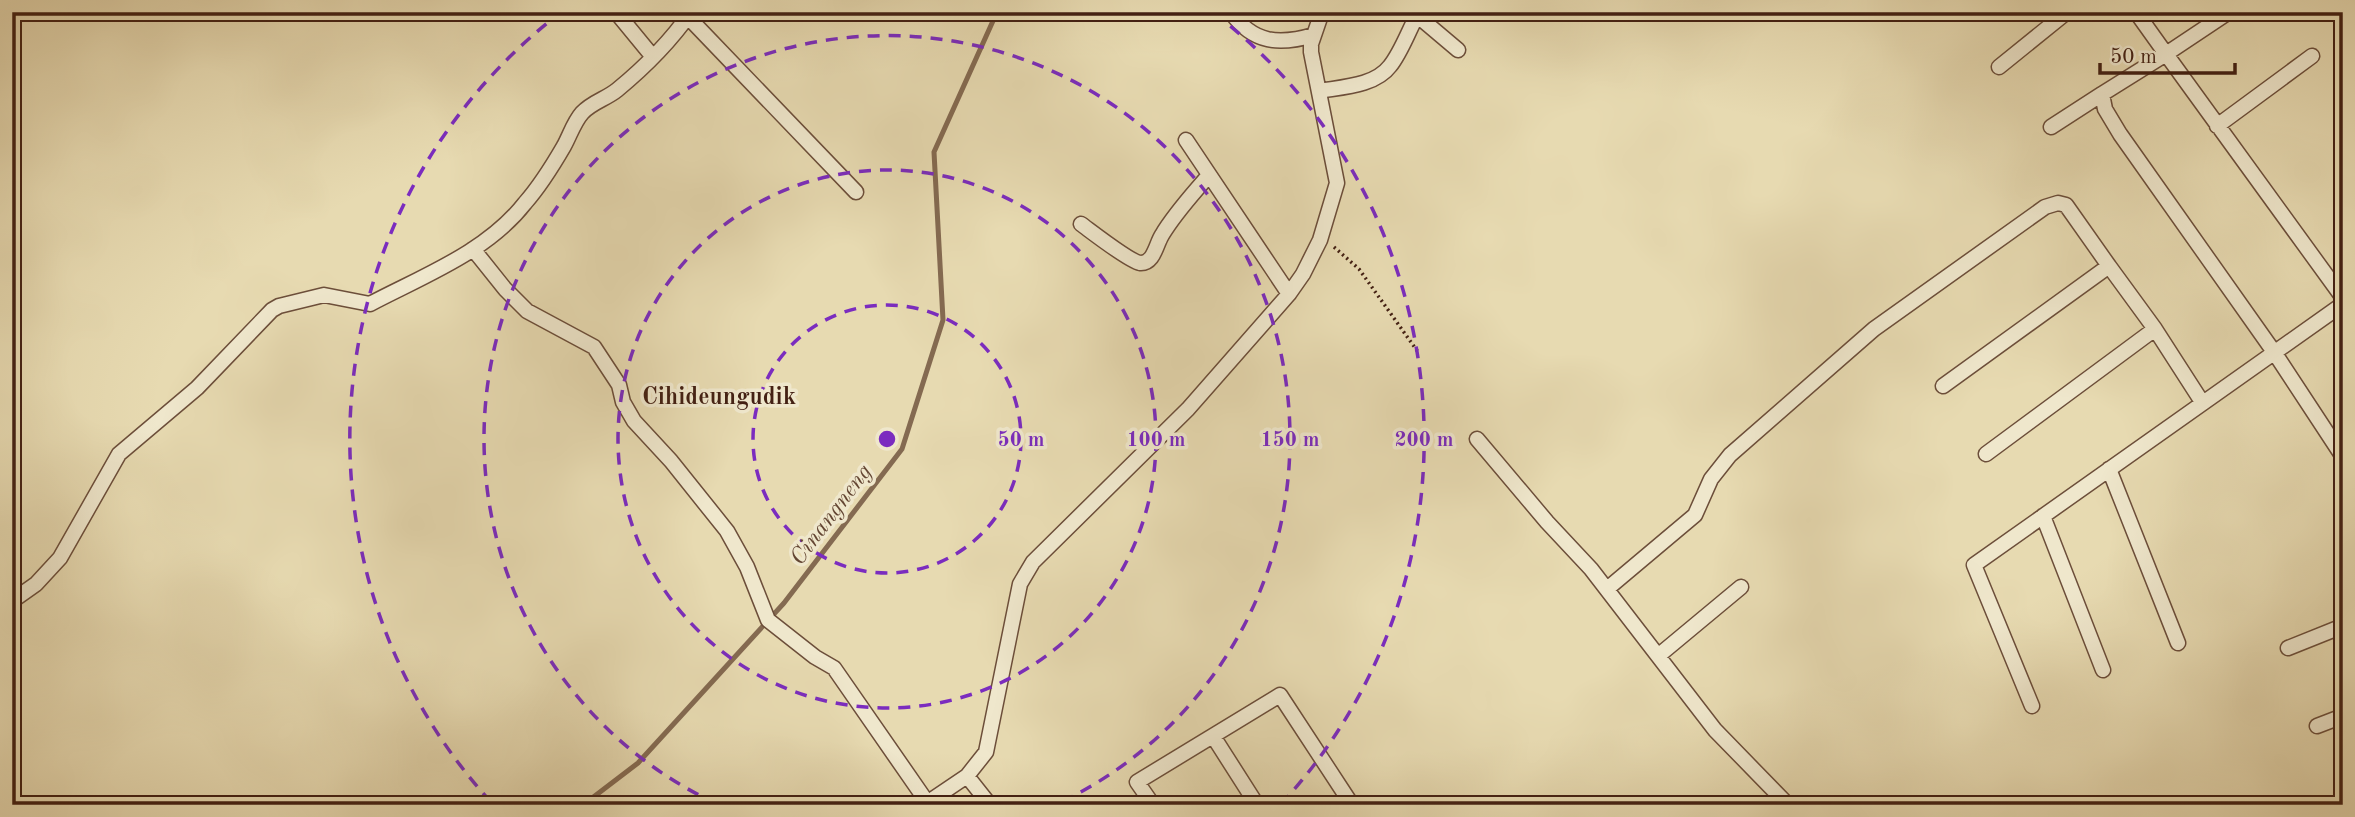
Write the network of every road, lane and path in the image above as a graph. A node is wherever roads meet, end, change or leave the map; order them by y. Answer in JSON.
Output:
{"nodes":[{"id":1,"x":617,"y":12,"type":"edge"},
{"id":2,"x":1231,"y":12,"type":"edge"},
{"id":3,"x":1322,"y":12,"type":"edge"},
{"id":4,"x":2067,"y":12,"type":"edge"},
{"id":5,"x":2136,"y":12,"type":"edge"},
{"id":6,"x":2229,"y":12,"type":"edge"},
{"id":7,"x":689,"y":14,"type":"edge"},
{"id":8,"x":1416,"y":14,"type":"edge"},
{"id":9,"x":1314,"y":36,"type":"junction"},
{"id":10,"x":1458,"y":50,"type":"dead end"},
{"id":11,"x":2166,"y":54,"type":"junction"},
{"id":12,"x":2312,"y":56,"type":"dead end"},
{"id":13,"x":653,"y":57,"type":"junction"},
{"id":14,"x":1999,"y":67,"type":"dead end"},
{"id":15,"x":1319,"y":91,"type":"junction"},
{"id":16,"x":2102,"y":94,"type":"junction"},
{"id":17,"x":2217,"y":126,"type":"junction"},
{"id":18,"x":2051,"y":127,"type":"dead end"},
{"id":19,"x":1186,"y":140,"type":"dead end"},
{"id":20,"x":1209,"y":175,"type":"junction"},
{"id":21,"x":856,"y":192,"type":"dead end"},
{"id":22,"x":1081,"y":224,"type":"dead end"},
{"id":23,"x":1320,"y":240,"type":"junction"},
{"id":24,"x":473,"y":249,"type":"junction"},
{"id":25,"x":2109,"y":266,"type":"junction"},
{"id":26,"x":1289,"y":294,"type":"junction"},
{"id":27,"x":2343,"y":298,"type":"edge"},
{"id":28,"x":2343,"y":304,"type":"edge"},
{"id":29,"x":2155,"y":329,"type":"junction"},
{"id":30,"x":1418,"y":352,"type":"dead end"},
{"id":31,"x":2274,"y":352,"type":"junction"},
{"id":32,"x":1943,"y":386,"type":"dead end"},
{"id":33,"x":2202,"y":402,"type":"junction"},
{"id":34,"x":1477,"y":439,"type":"dead end"},
{"id":35,"x":1986,"y":454,"type":"dead end"},
{"id":36,"x":2343,"y":457,"type":"edge"},
{"id":37,"x":2109,"y":469,"type":"junction"},
{"id":38,"x":2043,"y":516,"type":"junction"},
{"id":39,"x":1741,"y":587,"type":"dead end"},
{"id":40,"x":1607,"y":589,"type":"junction"},
{"id":41,"x":12,"y":601,"type":"edge"},
{"id":42,"x":2343,"y":626,"type":"edge"},
{"id":43,"x":2178,"y":643,"type":"dead end"},
{"id":44,"x":2288,"y":648,"type":"dead end"},
{"id":45,"x":1658,"y":656,"type":"junction"},
{"id":46,"x":2103,"y":670,"type":"dead end"},
{"id":47,"x":2032,"y":706,"type":"dead end"},
{"id":48,"x":2343,"y":716,"type":"edge"},
{"id":49,"x":2317,"y":726,"type":"dead end"},
{"id":50,"x":1213,"y":736,"type":"junction"},
{"id":51,"x":967,"y":776,"type":"junction"},
{"id":52,"x":926,"y":804,"type":"edge"},
{"id":53,"x":990,"y":805,"type":"edge"},
{"id":54,"x":1153,"y":805,"type":"edge"},
{"id":55,"x":1257,"y":805,"type":"edge"},
{"id":56,"x":1352,"y":805,"type":"edge"},
{"id":57,"x":1788,"y":805,"type":"edge"}],
"edges":[{"from":1,"to":13,"type":"street"},
{"from":2,"to":9,"type":"street"},
{"from":3,"to":9,"type":"street"},
{"from":4,"to":14,"type":"street"},
{"from":5,"to":11,"type":"street"},
{"from":6,"to":11,"type":"street"},
{"from":7,"to":13,"type":"street"},
{"from":7,"to":21,"type":"street"},
{"from":8,"to":10,"type":"street"},
{"from":8,"to":15,"type":"street"},
{"from":9,"to":15,"type":"street"},
{"from":11,"to":16,"type":"street"},
{"from":11,"to":17,"type":"street"},
{"from":12,"to":17,"type":"street"},
{"from":13,"to":24,"type":"street"},
{"from":15,"to":23,"type":"street"},
{"from":16,"to":18,"type":"street"},
{"from":16,"to":31,"type":"street"},
{"from":17,"to":27,"type":"street"},
{"from":19,"to":20,"type":"street"},
{"from":20,"to":22,"type":"street"},
{"from":20,"to":26,"type":"street"},
{"from":23,"to":26,"type":"street"},
{"from":23,"to":30,"type":"path"},
{"from":24,"to":41,"type":"street"},
{"from":24,"to":52,"type":"street"},
{"from":25,"to":29,"type":"street"},
{"from":25,"to":32,"type":"street"},
{"from":25,"to":40,"type":"street"},
{"from":26,"to":51,"type":"street"},
{"from":28,"to":31,"type":"street"},
{"from":29,"to":33,"type":"street"},
{"from":29,"to":35,"type":"street"},
{"from":31,"to":33,"type":"street"},
{"from":31,"to":36,"type":"street"},
{"from":33,"to":37,"type":"street"},
{"from":34,"to":40,"type":"street"},
{"from":37,"to":38,"type":"street"},
{"from":37,"to":43,"type":"street"},
{"from":38,"to":46,"type":"street"},
{"from":38,"to":47,"type":"street"},
{"from":39,"to":45,"type":"street"},
{"from":40,"to":45,"type":"street"},
{"from":42,"to":44,"type":"street"},
{"from":45,"to":57,"type":"street"},
{"from":48,"to":49,"type":"street"},
{"from":50,"to":54,"type":"street"},
{"from":50,"to":55,"type":"street"},
{"from":50,"to":56,"type":"street"},
{"from":51,"to":52,"type":"street"},
{"from":51,"to":53,"type":"street"}]}
